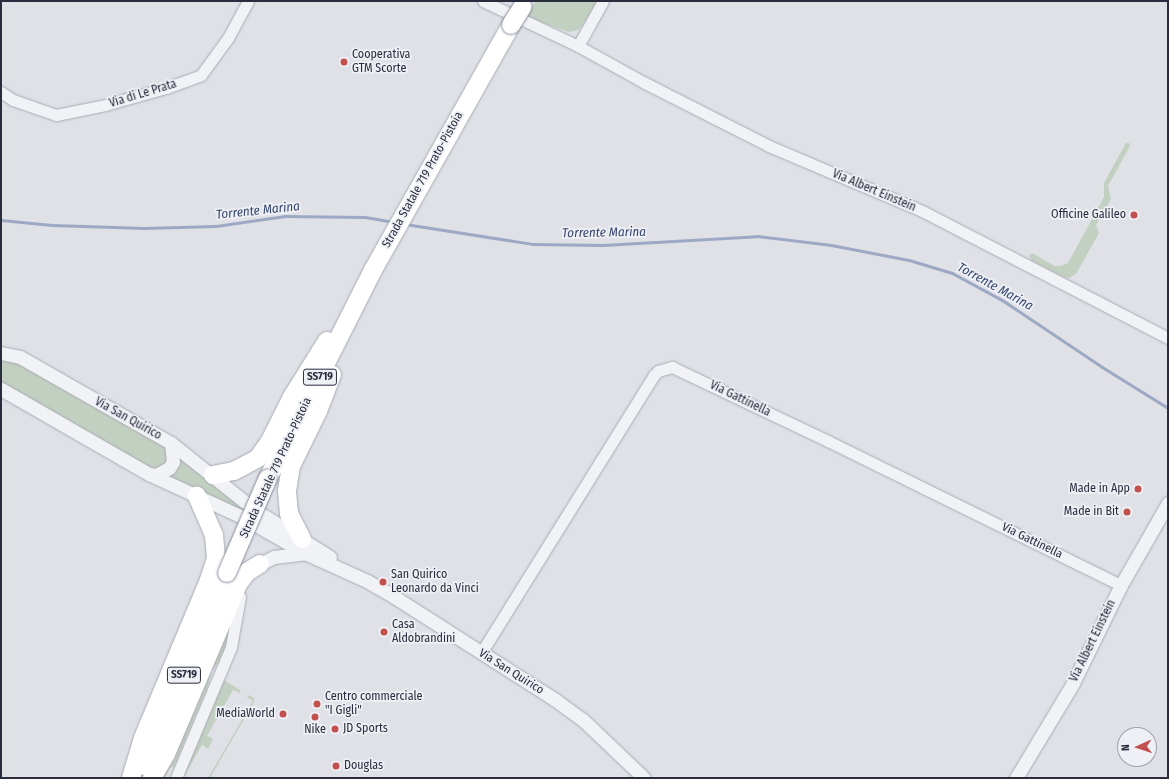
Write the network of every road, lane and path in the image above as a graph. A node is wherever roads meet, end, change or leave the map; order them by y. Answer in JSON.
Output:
{"nodes":[{"id":1,"x":248,"y":1,"type":"edge"},
{"id":2,"x":484,"y":1,"type":"edge"},
{"id":3,"x":603,"y":1,"type":"edge"},
{"id":4,"x":525,"y":3,"type":"edge"},
{"id":5,"x":578,"y":46,"type":"junction"},
{"id":6,"x":1,"y":92,"type":"edge"},
{"id":7,"x":372,"y":273,"type":"junction"},
{"id":8,"x":1168,"y":338,"type":"edge"},
{"id":9,"x":2,"y":354,"type":"edge"},
{"id":10,"x":1,"y":389,"type":"edge"},
{"id":11,"x":172,"y":443,"type":"junction"},
{"id":12,"x":149,"y":474,"type":"junction"},
{"id":13,"x":213,"y":475,"type":"junction"},
{"id":14,"x":197,"y":496,"type":"junction"},
{"id":15,"x":245,"y":502,"type":"dead end"},
{"id":16,"x":1168,"y":503,"type":"edge"},
{"id":17,"x":240,"y":516,"type":"dead end"},
{"id":18,"x":260,"y":521,"type":"dead end"},
{"id":19,"x":303,"y":546,"type":"junction"},
{"id":20,"x":260,"y":564,"type":"junction"},
{"id":21,"x":1121,"y":585,"type":"junction"},
{"id":22,"x":481,"y":653,"type":"junction"},
{"id":23,"x":131,"y":778,"type":"edge"},
{"id":24,"x":140,"y":778,"type":"edge"},
{"id":25,"x":152,"y":778,"type":"edge"},
{"id":26,"x":176,"y":778,"type":"edge"},
{"id":27,"x":644,"y":778,"type":"edge"},
{"id":28,"x":1016,"y":778,"type":"edge"}],
"edges":[{"from":1,"to":6,"type":"street","name":"Via di Le Prata"},
{"from":2,"to":5,"type":"street","name":"Via Albert Einstein"},
{"from":3,"to":5,"type":"street"},
{"from":4,"to":7,"type":"highway","name":"Strada Statale 719 Prato-Pistoia","number":"SS719","bridge":true},
{"from":5,"to":8,"type":"street","name":"Via Albert Einstein"},
{"from":7,"to":13,"type":"highway"},
{"from":7,"to":19,"type":"highway"},
{"from":7,"to":24,"type":"highway","name":"Strada Statale 719 Prato-Pistoia","number":"SS719","bridge":true},
{"from":9,"to":11,"type":"street","name":"Via San Quirico"},
{"from":10,"to":12,"type":"street"},
{"from":11,"to":12,"type":"street"},
{"from":11,"to":13,"type":"street","name":"Via San Quirico"},
{"from":12,"to":14,"type":"street"},
{"from":13,"to":15,"type":"street","name":"Via San Quirico"},
{"from":14,"to":17,"type":"street"},
{"from":14,"to":23,"type":"highway"},
{"from":16,"to":21,"type":"street","name":"Via Albert Einstein"},
{"from":18,"to":19,"type":"street","name":"Via San Quirico"},
{"from":19,"to":20,"type":"street"},
{"from":19,"to":22,"type":"street","name":"Via San Quirico"},
{"from":20,"to":25,"type":"highway"},
{"from":20,"to":26,"type":"street"},
{"from":21,"to":22,"type":"street","name":"Via Gattinella"},
{"from":21,"to":28,"type":"street","name":"Via Albert Einstein"},
{"from":22,"to":27,"type":"street","name":"Via San Quirico"}]}
